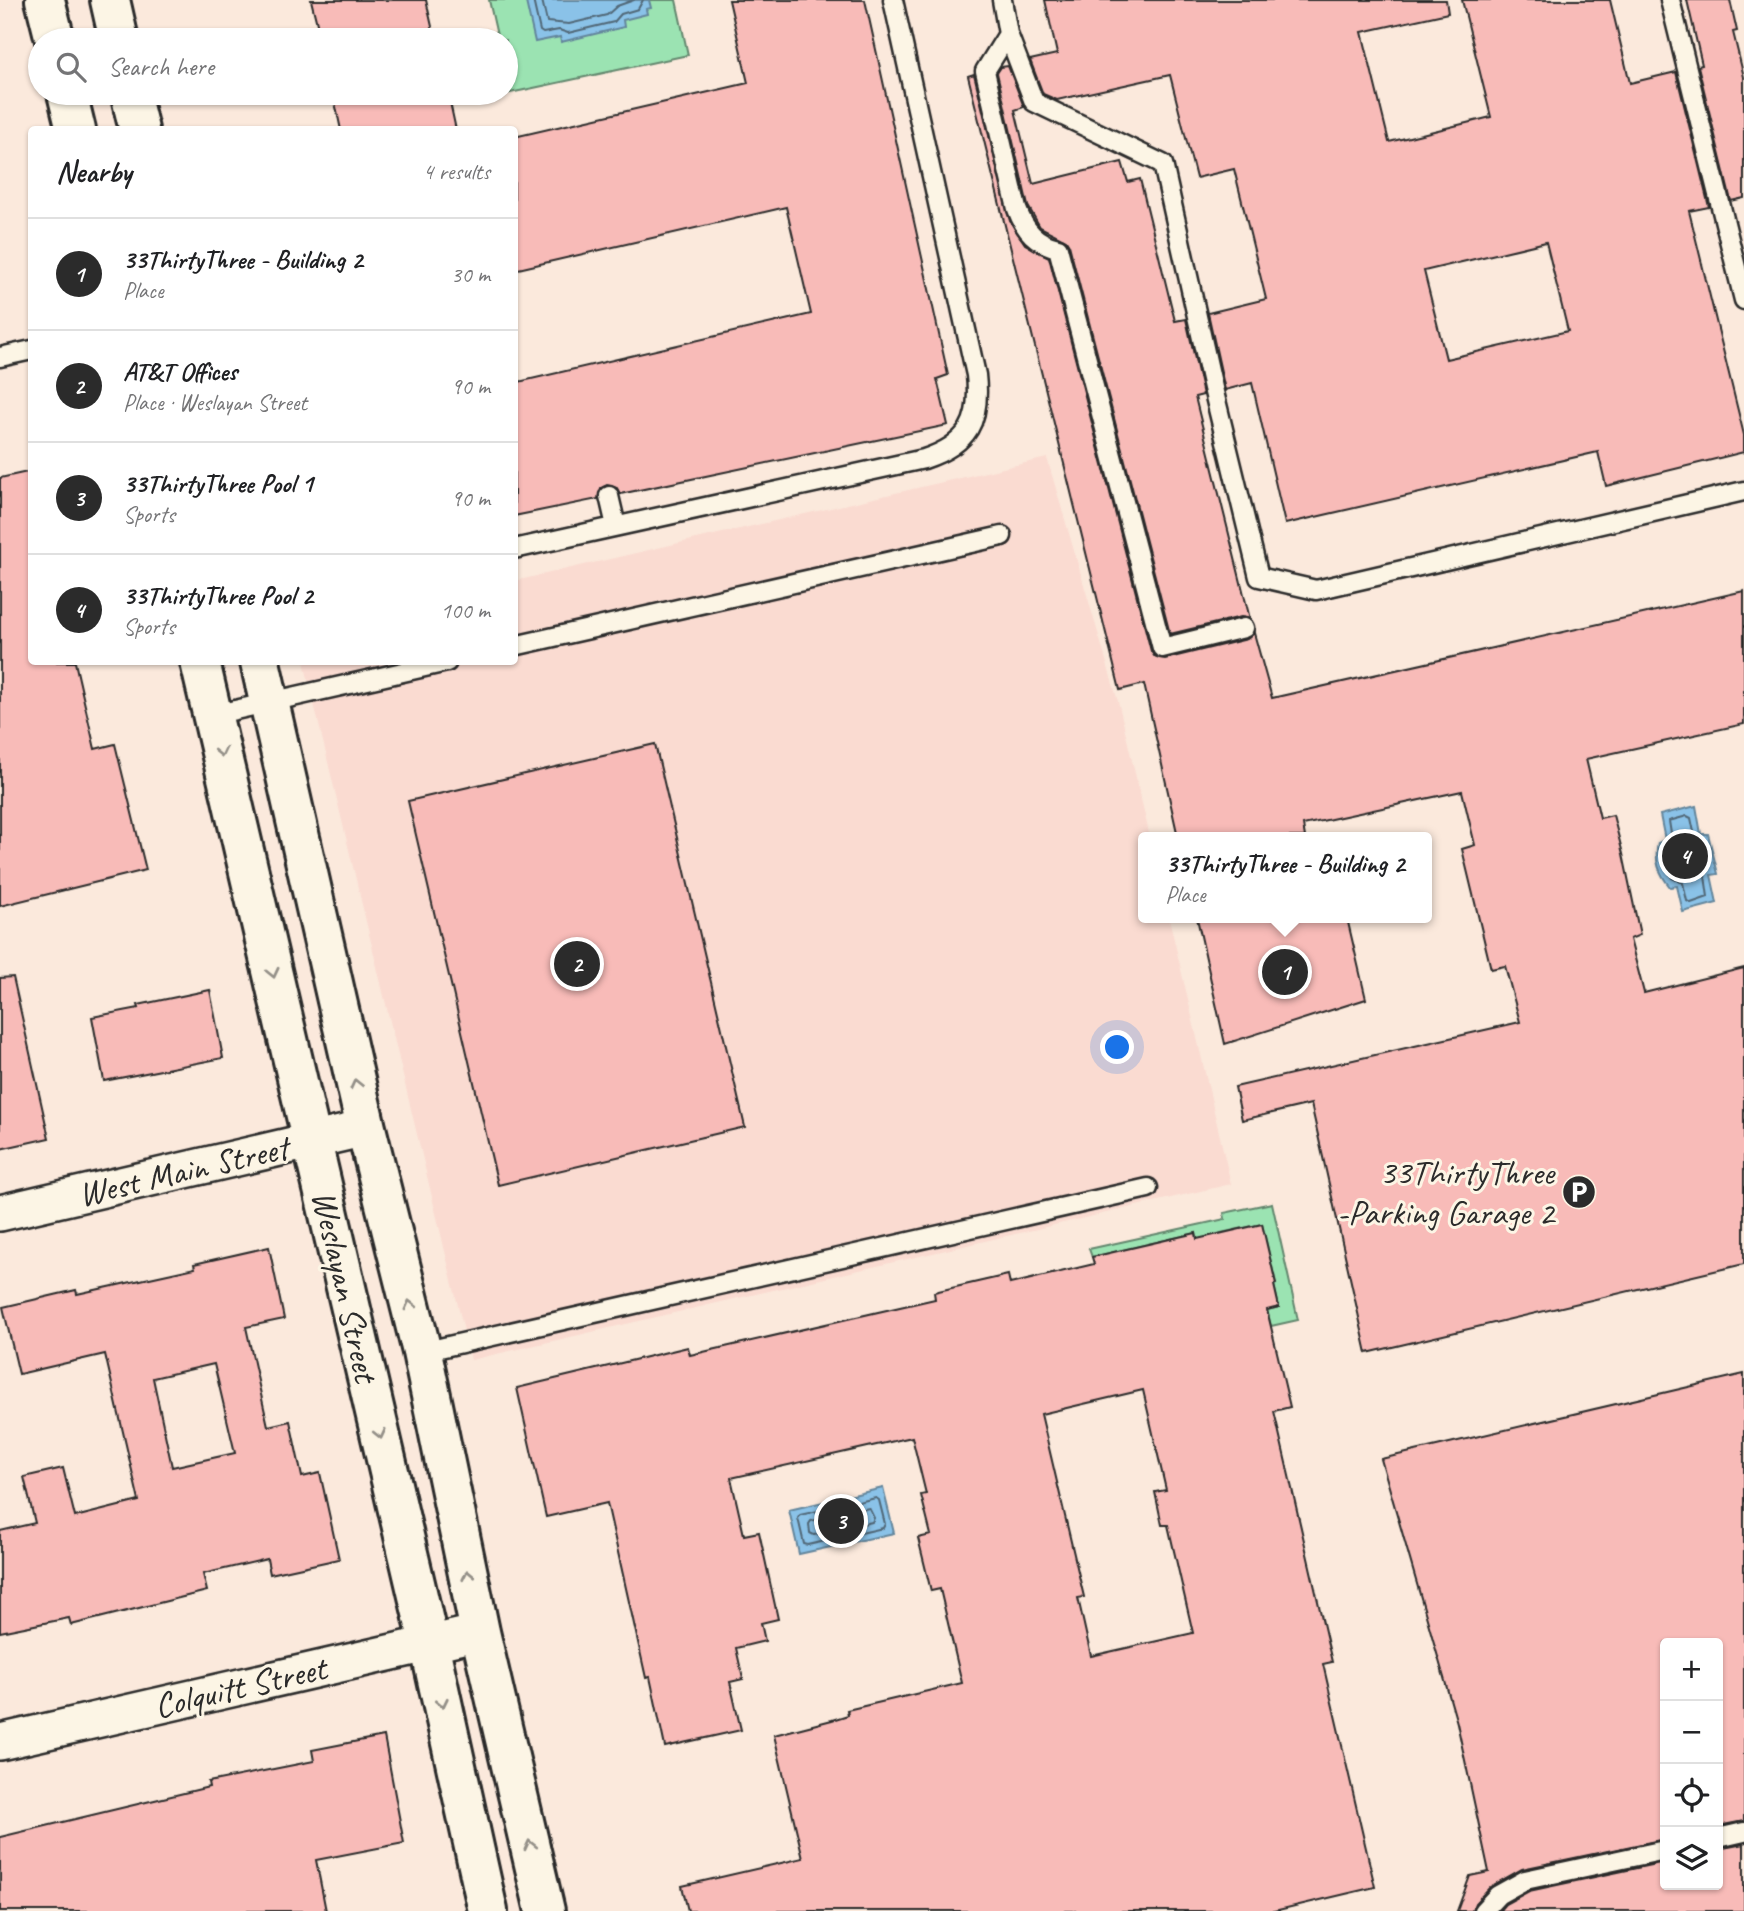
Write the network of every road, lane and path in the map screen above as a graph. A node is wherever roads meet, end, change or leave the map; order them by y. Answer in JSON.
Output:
{"nodes":[{"id":1,"x":45,"y":0,"type":"edge"},
{"id":2,"x":110,"y":0,"type":"edge"},
{"id":3,"x":893,"y":0,"type":"edge"},
{"id":4,"x":1002,"y":0,"type":"edge"},
{"id":5,"x":1670,"y":0,"type":"edge"},
{"id":6,"x":52,"y":28,"type":"edge"},
{"id":7,"x":116,"y":28,"type":"edge"},
{"id":8,"x":1008,"y":34,"type":"junction"},
{"id":9,"x":70,"y":105,"type":"edge"},
{"id":10,"x":134,"y":105,"type":"edge"},
{"id":11,"x":75,"y":126,"type":"edge"},
{"id":12,"x":138,"y":126,"type":"edge"},
{"id":13,"x":1744,"y":300,"type":"edge"},
{"id":14,"x":28,"y":351,"type":"edge"},
{"id":15,"x":0,"y":357,"type":"edge"},
{"id":16,"x":1744,"y":491,"type":"edge"},
{"id":17,"x":609,"y":496,"type":"dead end"},
{"id":18,"x":616,"y":526,"type":"junction"},
{"id":19,"x":1002,"y":536,"type":"dead end"},
{"id":20,"x":518,"y":547,"type":"edge"},
{"id":21,"x":1244,"y":628,"type":"dead end"},
{"id":22,"x":518,"y":645,"type":"edge"},
{"id":23,"x":201,"y":665,"type":"edge"},
{"id":24,"x":261,"y":665,"type":"edge"},
{"id":25,"x":434,"y":665,"type":"edge"},
{"id":26,"x":269,"y":702,"type":"junction"},
{"id":27,"x":213,"y":715,"type":"junction"},
{"id":28,"x":366,"y":1128,"type":"junction"},
{"id":29,"x":312,"y":1141,"type":"junction"},
{"id":30,"x":1148,"y":1188,"type":"dead end"},
{"id":31,"x":0,"y":1213,"type":"edge"},
{"id":32,"x":422,"y":1352,"type":"junction"},
{"id":33,"x":480,"y":1632,"type":"junction"},
{"id":34,"x":429,"y":1643,"type":"junction"},
{"id":35,"x":0,"y":1742,"type":"edge"},
{"id":36,"x":1744,"y":1832,"type":"edge"},
{"id":37,"x":1723,"y":1837,"type":"edge"},
{"id":38,"x":1660,"y":1851,"type":"edge"},
{"id":39,"x":488,"y":1911,"type":"edge"},
{"id":40,"x":545,"y":1911,"type":"edge"},
{"id":41,"x":1483,"y":1911,"type":"edge"}],
"edges":[{"from":1,"to":6,"type":"main road"},
{"from":2,"to":7,"type":"main road"},
{"from":3,"to":18,"type":"lane"},
{"from":4,"to":8,"type":"lane"},
{"from":5,"to":13,"type":"lane"},
{"from":8,"to":16,"type":"lane"},
{"from":8,"to":21,"type":"lane"},
{"from":9,"to":11,"type":"main road"},
{"from":10,"to":12,"type":"main road"},
{"from":14,"to":15,"type":"lane"},
{"from":17,"to":18,"type":"lane"},
{"from":18,"to":20,"type":"lane"},
{"from":19,"to":22,"type":"lane"},
{"from":23,"to":27,"type":"main road","name":"Weslayan Street"},
{"from":24,"to":26,"type":"main road","name":"Weslayan Street"},
{"from":25,"to":26,"type":"lane"},
{"from":26,"to":27,"type":"lane"},
{"from":28,"to":26,"type":"main road","name":"Weslayan Street","one_way":true},
{"from":27,"to":29,"type":"main road","name":"Weslayan Street","one_way":true},
{"from":28,"to":29,"type":"street","name":"West Main Street"},
{"from":32,"to":28,"type":"main road","name":"Weslayan Street","one_way":true},
{"from":29,"to":31,"type":"street","name":"West Main Street"},
{"from":29,"to":34,"type":"main road","name":"Weslayan Street","one_way":true},
{"from":30,"to":32,"type":"lane"},
{"from":33,"to":32,"type":"main road","name":"Weslayan Street","one_way":true},
{"from":33,"to":34,"type":"street","name":"Colquitt Street"},
{"from":40,"to":33,"type":"main road","name":"Weslayan Street","one_way":true},
{"from":34,"to":35,"type":"street","name":"Colquitt Street"},
{"from":34,"to":39,"type":"main road","name":"Weslayan Street","one_way":true},
{"from":36,"to":37,"type":"lane"},
{"from":38,"to":41,"type":"lane"}]}
